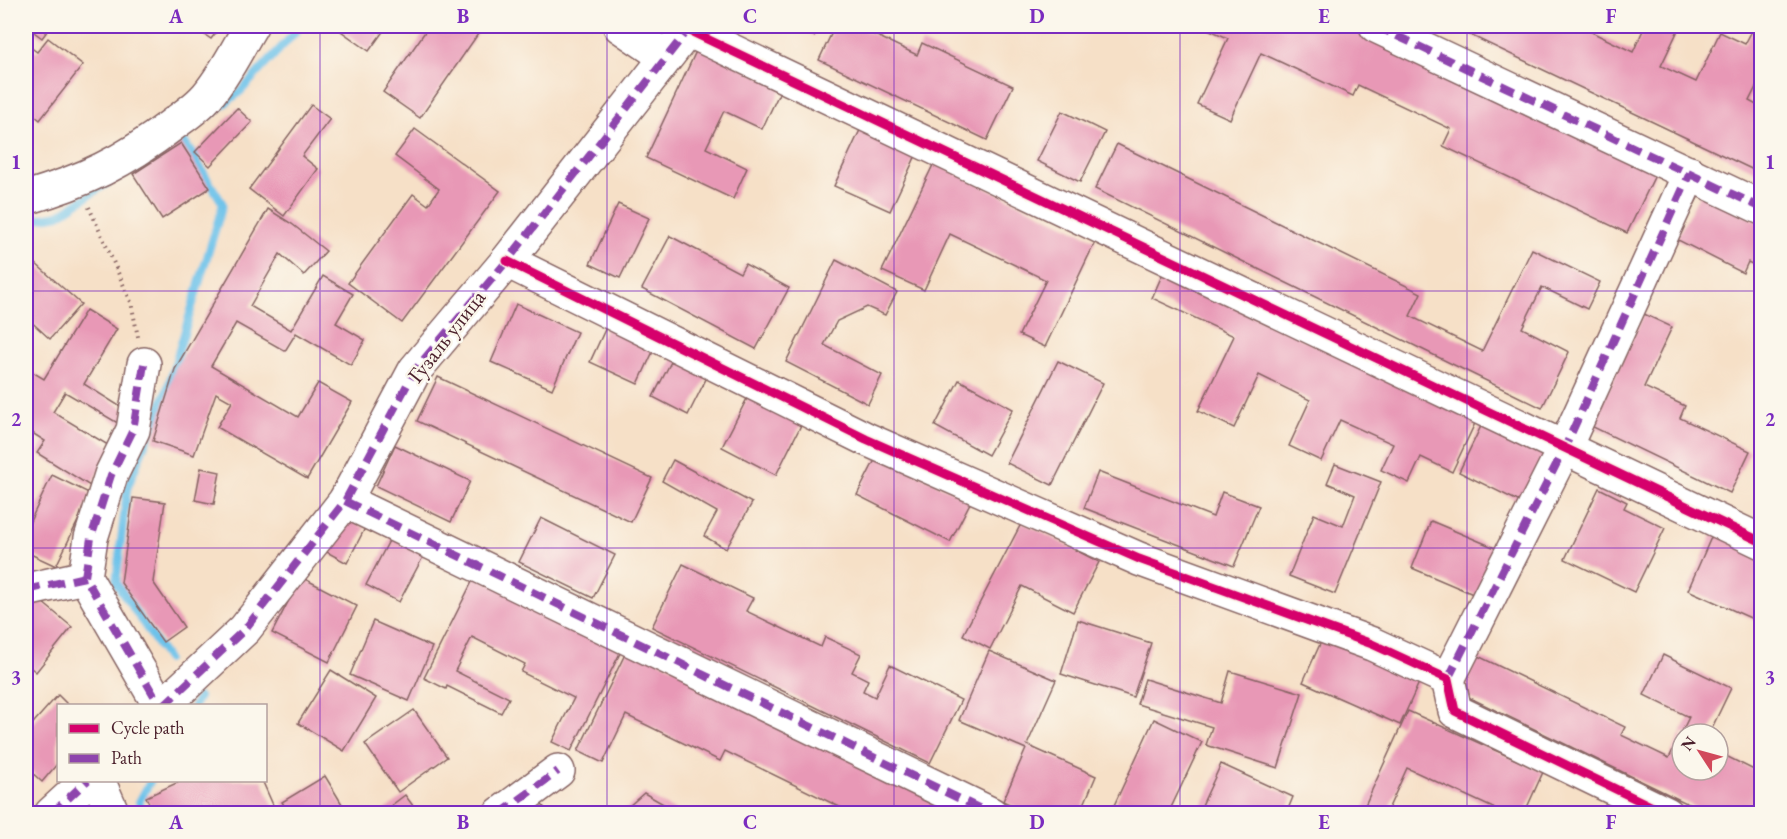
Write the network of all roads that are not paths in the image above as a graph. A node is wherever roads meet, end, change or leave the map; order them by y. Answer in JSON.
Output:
{"nodes":[{"id":1,"x":251,"y":26,"type":"edge"},
{"id":2,"x":620,"y":26,"type":"edge"},
{"id":3,"x":1377,"y":26,"type":"edge"},
{"id":4,"x":689,"y":28,"type":"edge"},
{"id":5,"x":666,"y":57,"type":"junction"},
{"id":6,"x":1690,"y":173,"type":"junction"},
{"id":7,"x":26,"y":198,"type":"edge"},
{"id":8,"x":1761,"y":208,"type":"edge"},
{"id":9,"x":507,"y":261,"type":"junction"},
{"id":10,"x":144,"y":364,"type":"road end"},
{"id":11,"x":1565,"y":447,"type":"junction"},
{"id":12,"x":345,"y":501,"type":"junction"},
{"id":13,"x":1761,"y":542,"type":"edge"},
{"id":14,"x":85,"y":577,"type":"junction"},
{"id":15,"x":26,"y":590,"type":"edge"},
{"id":16,"x":1448,"y":679,"type":"junction"},
{"id":17,"x":161,"y":704,"type":"edge"},
{"id":18,"x":163,"y":704,"type":"edge"},
{"id":19,"x":558,"y":771,"type":"dead end"},
{"id":20,"x":86,"y":782,"type":"edge"},
{"id":21,"x":99,"y":782,"type":"edge"},
{"id":22,"x":51,"y":813,"type":"edge"},
{"id":23,"x":112,"y":813,"type":"edge"},
{"id":24,"x":500,"y":813,"type":"edge"},
{"id":25,"x":991,"y":813,"type":"edge"},
{"id":26,"x":1667,"y":813,"type":"edge"}],
"edges":[{"from":1,"to":7,"type":"street"},
{"from":2,"to":5,"type":"street"},
{"from":3,"to":6,"type":"street"},
{"from":4,"to":5,"type":"street","name":"Гузаль улица"},
{"from":4,"to":11,"type":"street"},
{"from":5,"to":9,"type":"street","name":"Гузаль улица"},
{"from":6,"to":8,"type":"street"},
{"from":6,"to":11,"type":"street"},
{"from":9,"to":12,"type":"street","name":"Гузаль улица"},
{"from":9,"to":16,"type":"street"},
{"from":10,"to":14,"type":"street"},
{"from":11,"to":13,"type":"street"},
{"from":11,"to":16,"type":"street"},
{"from":12,"to":18,"type":"street","name":"Гузаль улица"},
{"from":12,"to":25,"type":"street"},
{"from":14,"to":15,"type":"street"},
{"from":14,"to":17,"type":"street"},
{"from":16,"to":26,"type":"street"},
{"from":19,"to":24,"type":"street"},
{"from":20,"to":22,"type":"street"},
{"from":21,"to":23,"type":"street"}]}
